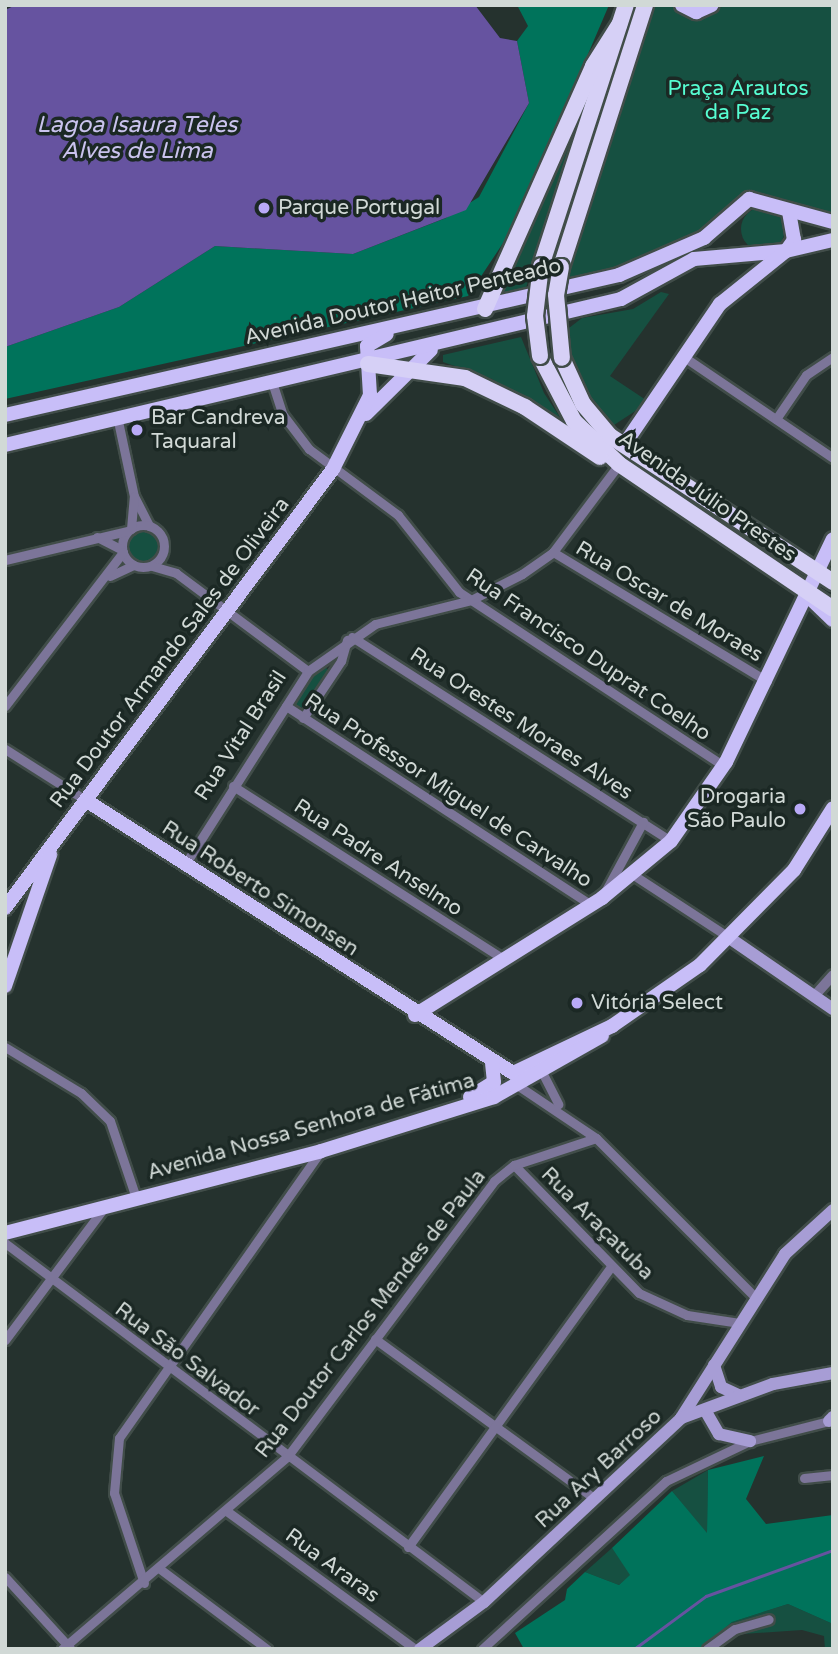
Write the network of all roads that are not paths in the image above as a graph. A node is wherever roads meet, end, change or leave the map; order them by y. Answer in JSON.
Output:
{"nodes":[{"id":1,"x":682,"y":5,"type":"edge"},
{"id":2,"x":712,"y":5,"type":"edge"},
{"id":3,"x":625,"y":7,"type":"edge"},
{"id":4,"x":644,"y":11,"type":"edge"},
{"id":5,"x":619,"y":25,"type":"junction"},
{"id":6,"x":789,"y":213,"type":"junction"},
{"id":7,"x":833,"y":222,"type":"edge"},
{"id":8,"x":833,"y":240,"type":"edge"},
{"id":9,"x":786,"y":251,"type":"junction"},
{"id":10,"x":485,"y":309,"type":"junction"},
{"id":11,"x":407,"y":324,"type":"junction"},
{"id":12,"x":435,"y":348,"type":"junction"},
{"id":13,"x":684,"y":357,"type":"junction"},
{"id":14,"x":833,"y":357,"type":"edge"},
{"id":15,"x":368,"y":364,"type":"junction"},
{"id":16,"x":411,"y":367,"type":"junction"},
{"id":17,"x":273,"y":385,"type":"junction"},
{"id":18,"x":5,"y":415,"type":"edge"},
{"id":19,"x":362,"y":418,"type":"junction"},
{"id":20,"x":776,"y":419,"type":"junction"},
{"id":21,"x":118,"y":421,"type":"junction"},
{"id":22,"x":5,"y":445,"type":"edge"},
{"id":23,"x":624,"y":445,"type":"junction"},
{"id":24,"x":833,"y":458,"type":"edge"},
{"id":25,"x":619,"y":464,"type":"junction"},
{"id":26,"x":334,"y":469,"type":"junction"},
{"id":27,"x":134,"y":496,"type":"junction"},
{"id":28,"x":149,"y":526,"type":"junction"},
{"id":29,"x":129,"y":530,"type":"junction"},
{"id":30,"x":97,"y":537,"type":"junction"},
{"id":31,"x":833,"y":539,"type":"edge"},
{"id":32,"x":165,"y":548,"type":"junction"},
{"id":33,"x":123,"y":551,"type":"junction"},
{"id":34,"x":553,"y":552,"type":"junction"},
{"id":35,"x":5,"y":560,"type":"edge"},
{"id":36,"x":134,"y":565,"type":"junction"},
{"id":37,"x":152,"y":566,"type":"junction"},
{"id":38,"x":815,"y":570,"type":"junction"},
{"id":39,"x":176,"y":573,"type":"junction"},
{"id":40,"x":110,"y":576,"type":"junction"},
{"id":41,"x":833,"y":582,"type":"edge"},
{"id":42,"x":805,"y":593,"type":"junction"},
{"id":43,"x":471,"y":600,"type":"junction"},
{"id":44,"x":229,"y":608,"type":"junction"},
{"id":45,"x":833,"y":609,"type":"edge"},
{"id":46,"x":833,"y":620,"type":"edge"},
{"id":47,"x":349,"y":638,"type":"junction"},
{"id":48,"x":308,"y":671,"type":"junction"},
{"id":49,"x":767,"y":682,"type":"junction"},
{"id":50,"x":5,"y":706,"type":"edge"},
{"id":51,"x":286,"y":706,"type":"junction"},
{"id":52,"x":303,"y":718,"type":"junction"},
{"id":53,"x":5,"y":749,"type":"edge"},
{"id":54,"x":724,"y":766,"type":"junction"},
{"id":55,"x":233,"y":786,"type":"junction"},
{"id":56,"x":87,"y":801,"type":"junction"},
{"id":57,"x":833,"y":808,"type":"edge"},
{"id":58,"x":643,"y":822,"type":"junction"},
{"id":59,"x":671,"y":841,"type":"junction"},
{"id":60,"x":54,"y":842,"type":"junction"},
{"id":61,"x":184,"y":866,"type":"junction"},
{"id":62,"x":635,"y":876,"type":"junction"},
{"id":63,"x":597,"y":902,"type":"junction"},
{"id":64,"x":5,"y":908,"type":"edge"},
{"id":65,"x":731,"y":939,"type":"junction"},
{"id":66,"x":505,"y":960,"type":"junction"},
{"id":67,"x":833,"y":975,"type":"edge"},
{"id":68,"x":5,"y":986,"type":"edge"},
{"id":69,"x":817,"y":993,"type":"junction"},
{"id":70,"x":833,"y":1009,"type":"edge"},
{"id":71,"x":415,"y":1015,"type":"junction"},
{"id":72,"x":612,"y":1026,"type":"junction"},
{"id":73,"x":5,"y":1047,"type":"edge"},
{"id":74,"x":492,"y":1064,"type":"junction"},
{"id":75,"x":543,"y":1074,"type":"junction"},
{"id":76,"x":520,"y":1087,"type":"junction"},
{"id":77,"x":444,"y":1110,"type":"junction"},
{"id":78,"x":564,"y":1111,"type":"junction"},
{"id":79,"x":596,"y":1138,"type":"junction"},
{"id":80,"x":321,"y":1151,"type":"junction"},
{"id":81,"x":514,"y":1165,"type":"junction"},
{"id":82,"x":136,"y":1198,"type":"junction"},
{"id":83,"x":104,"y":1208,"type":"junction"},
{"id":84,"x":833,"y":1210,"type":"edge"},
{"id":85,"x":5,"y":1233,"type":"edge"},
{"id":86,"x":5,"y":1243,"type":"edge"},
{"id":87,"x":610,"y":1269,"type":"junction"},
{"id":88,"x":51,"y":1279,"type":"junction"},
{"id":89,"x":756,"y":1298,"type":"junction"},
{"id":90,"x":739,"y":1323,"type":"junction"},
{"id":91,"x":375,"y":1339,"type":"junction"},
{"id":92,"x":5,"y":1340,"type":"edge"},
{"id":93,"x":714,"y":1365,"type":"junction"},
{"id":94,"x":170,"y":1367,"type":"junction"},
{"id":95,"x":832,"y":1373,"type":"edge"},
{"id":96,"x":738,"y":1395,"type":"junction"},
{"id":97,"x":705,"y":1410,"type":"junction"},
{"id":98,"x":681,"y":1418,"type":"junction"},
{"id":99,"x":831,"y":1419,"type":"edge"},
{"id":100,"x":497,"y":1427,"type":"junction"},
{"id":101,"x":750,"y":1441,"type":"junction"},
{"id":102,"x":287,"y":1457,"type":"junction"},
{"id":103,"x":833,"y":1475,"type":"edge"},
{"id":104,"x":804,"y":1478,"type":"dead end"},
{"id":105,"x":594,"y":1498,"type":"junction"},
{"id":106,"x":228,"y":1512,"type":"junction"},
{"id":107,"x":408,"y":1547,"type":"junction"},
{"id":108,"x":160,"y":1569,"type":"junction"},
{"id":109,"x":5,"y":1577,"type":"edge"},
{"id":110,"x":144,"y":1583,"type":"junction"},
{"id":111,"x":484,"y":1602,"type":"junction"},
{"id":112,"x":769,"y":1619,"type":"dead end"},
{"id":113,"x":66,"y":1647,"type":"edge"},
{"id":114,"x":485,"y":1647,"type":"edge"},
{"id":115,"x":267,"y":1649,"type":"edge"},
{"id":116,"x":418,"y":1649,"type":"edge"},
{"id":117,"x":707,"y":1649,"type":"edge"}],
"edges":[{"from":1,"to":2,"type":"main road"},
{"from":3,"to":5,"type":"highway","name":"Avenida Júlio Prestes"},
{"from":4,"to":23,"type":"highway","name":"Avenida Júlio Prestes","bridge":true},
{"from":5,"to":10,"type":"highway"},
{"from":5,"to":25,"type":"highway","name":"Avenida Júlio Prestes","bridge":true},
{"from":6,"to":7,"type":"main road"},
{"from":6,"to":9,"type":"main road"},
{"from":6,"to":10,"type":"main road","name":"Avenida Doutor Heitor Penteado"},
{"from":8,"to":9,"type":"main road"},
{"from":9,"to":12,"type":"main road"},
{"from":9,"to":13,"type":"main road"},
{"from":10,"to":11,"type":"main road","name":"Avenida Doutor Heitor Penteado"},
{"from":11,"to":15,"type":"main road"},
{"from":11,"to":18,"type":"main road","name":"Avenida Doutor Heitor Penteado"},
{"from":12,"to":15,"type":"main road"},
{"from":12,"to":16,"type":"main road"},
{"from":13,"to":20,"type":"street"},
{"from":13,"to":23,"type":"main road"},
{"from":14,"to":20,"type":"street"},
{"from":15,"to":16,"type":"highway"},
{"from":15,"to":17,"type":"main road"},
{"from":15,"to":19,"type":"main road"},
{"from":16,"to":19,"type":"main road"},
{"from":16,"to":25,"type":"highway"},
{"from":17,"to":21,"type":"main road"},
{"from":17,"to":26,"type":"street","name":"Rua Francisco Duprat Coelho"},
{"from":19,"to":26,"type":"main road","name":"Rua Doutor Armando Sales de Oliveira"},
{"from":20,"to":24,"type":"street"},
{"from":21,"to":22,"type":"main road"},
{"from":21,"to":27,"type":"street"},
{"from":23,"to":38,"type":"highway","name":"Avenida Júlio Prestes"},
{"from":25,"to":34,"type":"street","name":"Rua Vital Brasil"},
{"from":25,"to":42,"type":"highway","name":"Avenida Júlio Prestes"},
{"from":26,"to":43,"type":"street","name":"Rua Francisco Duprat Coelho"},
{"from":26,"to":44,"type":"main road","name":"Rua Doutor Armando Sales de Oliveira"},
{"from":27,"to":28,"type":"street"},
{"from":27,"to":29,"type":"street"},
{"from":28,"to":29,"type":"street"},
{"from":28,"to":32,"type":"street"},
{"from":29,"to":30,"type":"street"},
{"from":29,"to":33,"type":"street"},
{"from":30,"to":33,"type":"street"},
{"from":30,"to":35,"type":"street"},
{"from":31,"to":38,"type":"main road"},
{"from":32,"to":37,"type":"street"},
{"from":32,"to":39,"type":"street"},
{"from":33,"to":36,"type":"street"},
{"from":33,"to":40,"type":"street"},
{"from":34,"to":43,"type":"street","name":"Rua Vital Brasil"},
{"from":34,"to":49,"type":"street","name":"Rua Oscar de Moraes"},
{"from":36,"to":37,"type":"street"},
{"from":36,"to":40,"type":"street"},
{"from":37,"to":39,"type":"street"},
{"from":38,"to":41,"type":"highway","name":"Avenida Júlio Prestes"},
{"from":38,"to":42,"type":"main road"},
{"from":39,"to":44,"type":"street"},
{"from":40,"to":50,"type":"street"},
{"from":42,"to":45,"type":"highway","name":"Avenida Júlio Prestes"},
{"from":42,"to":46,"type":"main road"},
{"from":42,"to":49,"type":"main road"},
{"from":43,"to":47,"type":"street","name":"Rua Vital Brasil"},
{"from":43,"to":54,"type":"street","name":"Rua Francisco Duprat Coelho"},
{"from":44,"to":48,"type":"street"},
{"from":44,"to":56,"type":"main road","name":"Rua Doutor Armando Sales de Oliveira"},
{"from":47,"to":48,"type":"street","name":"Rua Vital Brasil"},
{"from":47,"to":52,"type":"street","name":"Rua Vital Brasil"},
{"from":47,"to":58,"type":"street","name":"Rua Orestes Moraes Alves"},
{"from":48,"to":51,"type":"street","name":"Rua Vital Brasil"},
{"from":49,"to":54,"type":"main road"},
{"from":51,"to":52,"type":"street","name":"Rua Professor Miguel de Carvalho"},
{"from":51,"to":55,"type":"street","name":"Rua Vital Brasil"},
{"from":52,"to":63,"type":"street","name":"Rua Professor Miguel de Carvalho"},
{"from":53,"to":56,"type":"street","name":"Rua Roberto Simonsen"},
{"from":54,"to":59,"type":"main road"},
{"from":55,"to":61,"type":"street","name":"Rua Vital Brasil"},
{"from":55,"to":66,"type":"street","name":"Rua Padre Anselmo"},
{"from":56,"to":60,"type":"main road","name":"Rua Doutor Armando Sales de Oliveira"},
{"from":56,"to":61,"type":"main road","name":"Rua Roberto Simonsen"},
{"from":57,"to":65,"type":"main road","name":"Avenida Nossa Senhora de Fátima"},
{"from":58,"to":59,"type":"street","name":"Rua Orestes Moraes Alves"},
{"from":58,"to":63,"type":"street"},
{"from":59,"to":62,"type":"main road"},
{"from":60,"to":64,"type":"main road","name":"Rua Doutor Armando Sales de Oliveira"},
{"from":60,"to":68,"type":"main road"},
{"from":61,"to":71,"type":"main road","name":"Rua Roberto Simonsen"},
{"from":62,"to":63,"type":"main road"},
{"from":62,"to":65,"type":"street"},
{"from":63,"to":66,"type":"main road"},
{"from":65,"to":69,"type":"main road"},
{"from":65,"to":72,"type":"main road","name":"Avenida Nossa Senhora de Fátima"},
{"from":66,"to":71,"type":"main road"},
{"from":67,"to":69,"type":"street"},
{"from":69,"to":70,"type":"main road"},
{"from":71,"to":74,"type":"main road","name":"Rua Roberto Simonsen"},
{"from":72,"to":74,"type":"main road","name":"Avenida Nossa Senhora de Fátima"},
{"from":72,"to":75,"type":"main road","name":"Avenida Nossa Senhora de Fátima"},
{"from":73,"to":82,"type":"street"},
{"from":74,"to":76,"type":"main road"},
{"from":74,"to":77,"type":"main road"},
{"from":75,"to":76,"type":"main road","name":"Avenida Nossa Senhora de Fátima"},
{"from":75,"to":78,"type":"street"},
{"from":76,"to":77,"type":"main road","name":"Avenida Nossa Senhora de Fátima"},
{"from":76,"to":78,"type":"street"},
{"from":77,"to":80,"type":"main road","name":"Avenida Nossa Senhora de Fátima"},
{"from":78,"to":79,"type":"street"},
{"from":79,"to":81,"type":"street","name":"Rua Doutor Carlos Mendes de Paula"},
{"from":79,"to":89,"type":"street"},
{"from":80,"to":82,"type":"main road","name":"Avenida Nossa Senhora de Fátima"},
{"from":80,"to":94,"type":"street"},
{"from":81,"to":87,"type":"street","name":"Rua Araçatuba"},
{"from":81,"to":91,"type":"street","name":"Rua Doutor Carlos Mendes de Paula"},
{"from":82,"to":83,"type":"main road","name":"Avenida Nossa Senhora de Fátima"},
{"from":83,"to":85,"type":"main road","name":"Avenida Nossa Senhora de Fátima"},
{"from":83,"to":88,"type":"street"},
{"from":84,"to":89,"type":"main road"},
{"from":86,"to":88,"type":"street","name":"Rua São Salvador"},
{"from":87,"to":90,"type":"street","name":"Rua Araçatuba"},
{"from":87,"to":100,"type":"street"},
{"from":88,"to":92,"type":"street"},
{"from":88,"to":94,"type":"street","name":"Rua São Salvador"},
{"from":89,"to":90,"type":"main road"},
{"from":90,"to":93,"type":"main road"},
{"from":91,"to":100,"type":"street"},
{"from":91,"to":102,"type":"street","name":"Rua Doutor Carlos Mendes de Paula"},
{"from":93,"to":96,"type":"main road"},
{"from":93,"to":98,"type":"main road"},
{"from":94,"to":102,"type":"street","name":"Rua São Salvador"},
{"from":94,"to":110,"type":"street"},
{"from":95,"to":96,"type":"main road","name":"Rua Ary Barroso"},
{"from":96,"to":97,"type":"main road","name":"Rua Ary Barroso"},
{"from":97,"to":98,"type":"main road","name":"Rua Ary Barroso"},
{"from":97,"to":101,"type":"main road"},
{"from":98,"to":105,"type":"main road","name":"Rua Ary Barroso"},
{"from":99,"to":101,"type":"street"},
{"from":100,"to":105,"type":"street"},
{"from":100,"to":107,"type":"street"},
{"from":101,"to":114,"type":"street"},
{"from":102,"to":106,"type":"street","name":"Rua Doutor Carlos Mendes de Paula"},
{"from":102,"to":107,"type":"street","name":"Rua São Salvador"},
{"from":103,"to":104,"type":"street"},
{"from":105,"to":111,"type":"main road","name":"Rua Ary Barroso"},
{"from":106,"to":108,"type":"street","name":"Rua Doutor Carlos Mendes de Paula"},
{"from":106,"to":116,"type":"street","name":"Rua Araras"},
{"from":107,"to":111,"type":"street","name":"Rua São Salvador"},
{"from":108,"to":110,"type":"street","name":"Rua Doutor Carlos Mendes de Paula"},
{"from":108,"to":115,"type":"street"},
{"from":109,"to":113,"type":"street"},
{"from":110,"to":113,"type":"street","name":"Rua Doutor Carlos Mendes de Paula"},
{"from":111,"to":116,"type":"main road","name":"Rua Ary Barroso"},
{"from":112,"to":117,"type":"street"}]}
